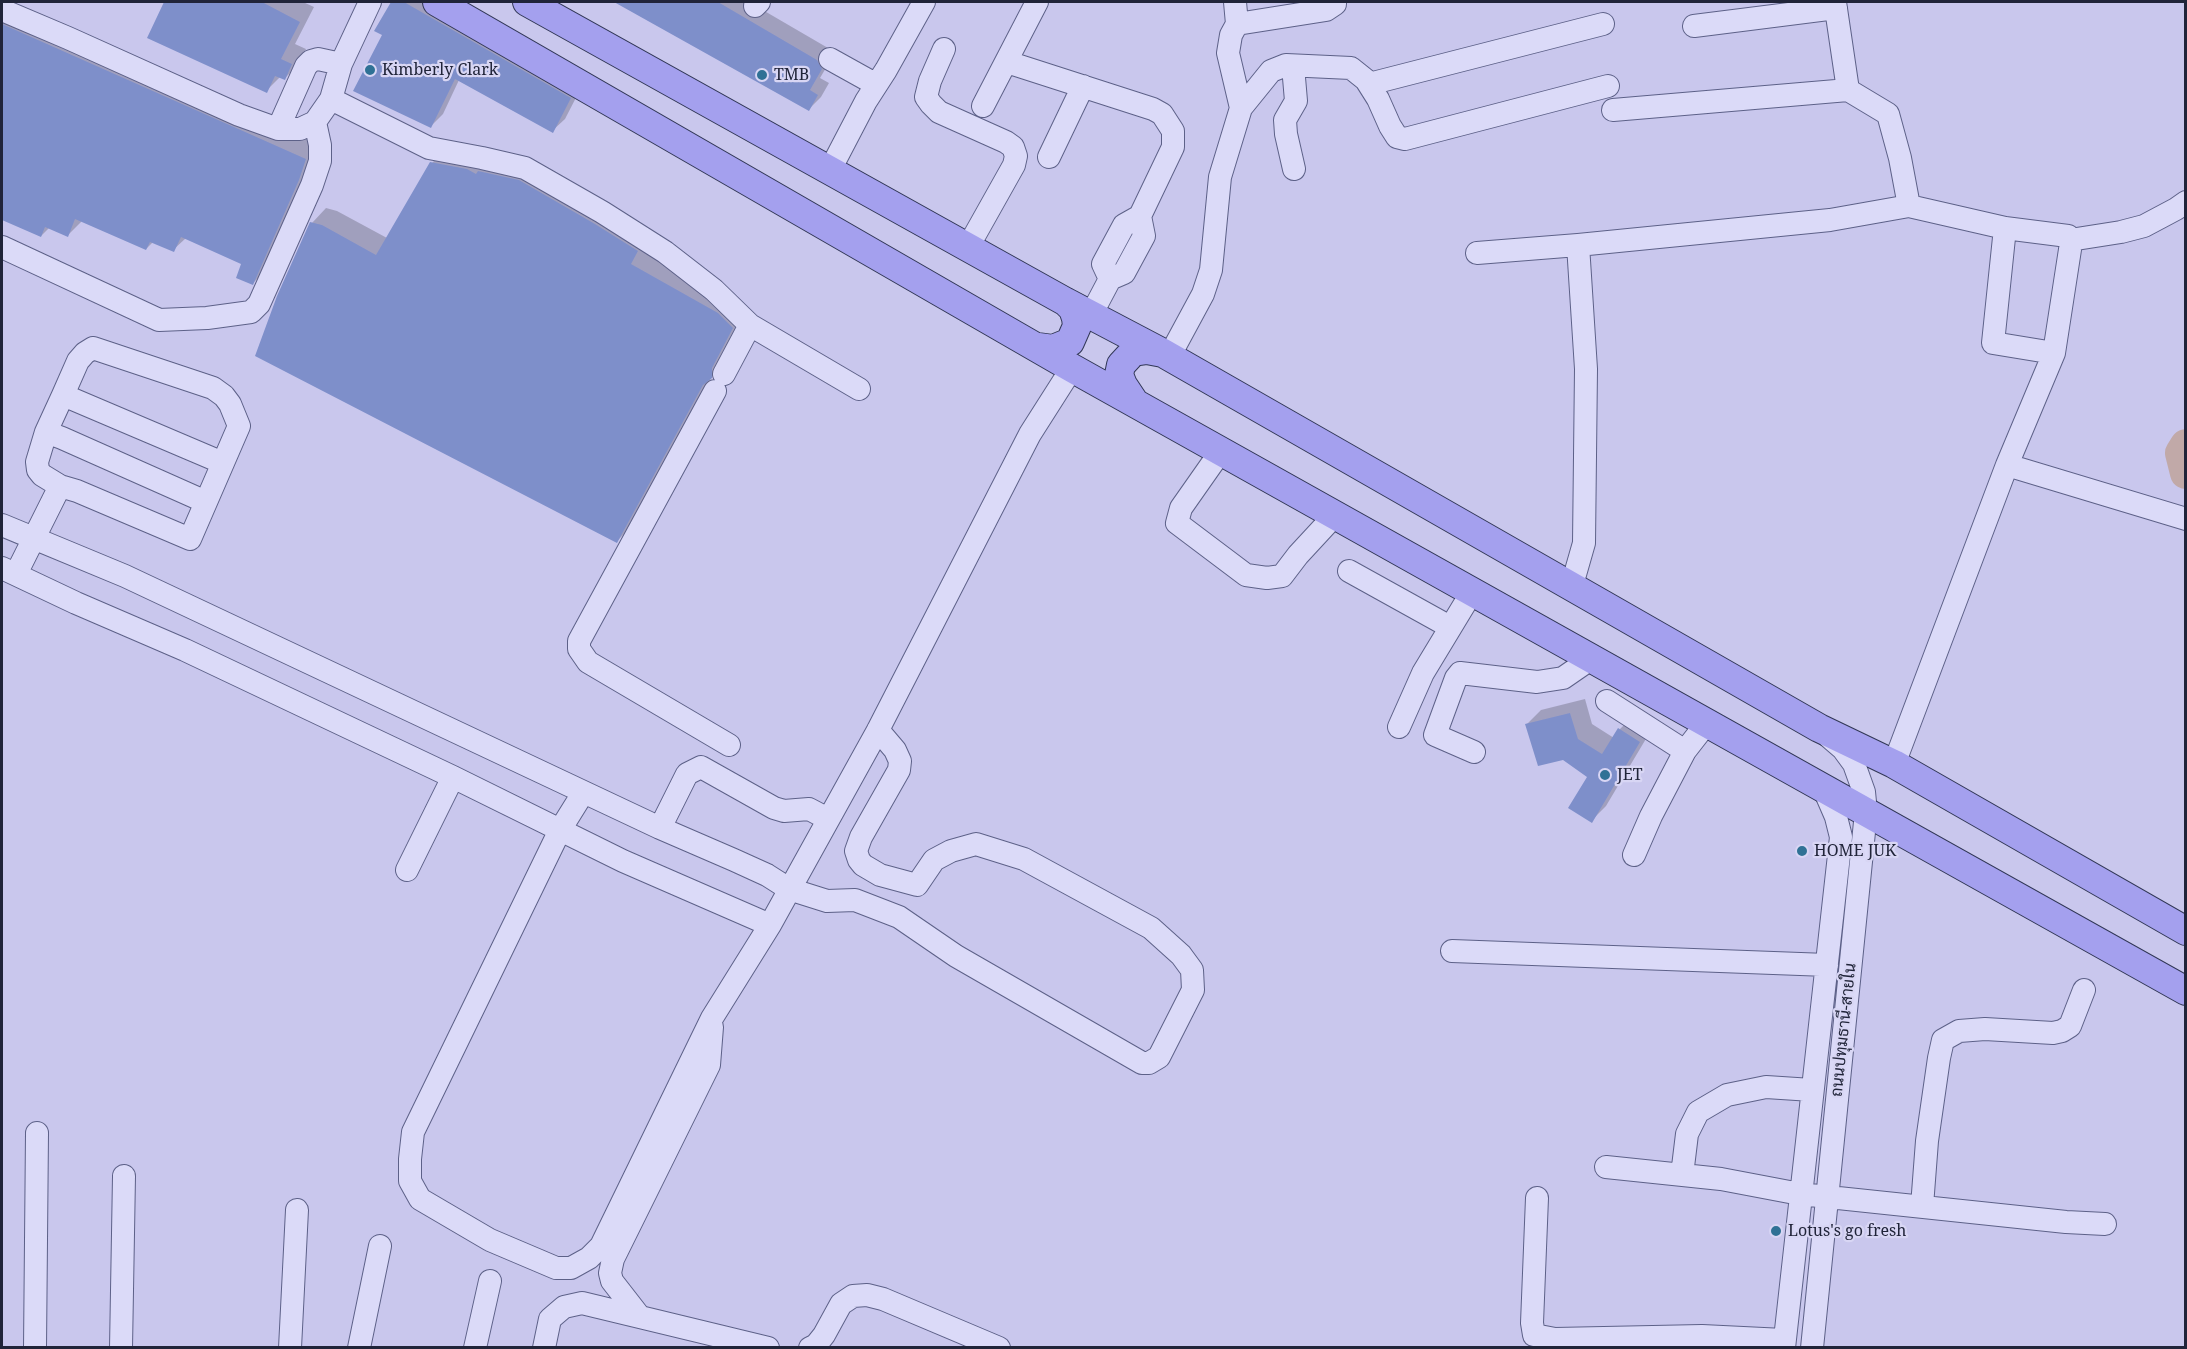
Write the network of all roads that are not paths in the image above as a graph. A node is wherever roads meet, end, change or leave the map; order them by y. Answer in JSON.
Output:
{"nodes":[{"id":1,"x":370,"y":2,"type":"edge"},
{"id":2,"x":437,"y":2,"type":"edge"},
{"id":3,"x":527,"y":2,"type":"edge"},
{"id":4,"x":924,"y":2,"type":"edge"},
{"id":5,"x":1037,"y":2,"type":"edge"},
{"id":6,"x":1335,"y":2,"type":"edge"},
{"id":7,"x":1836,"y":5,"type":"edge"},
{"id":8,"x":1293,"y":8,"type":"edge"},
{"id":9,"x":2,"y":10,"type":"edge"},
{"id":10,"x":1236,"y":13,"type":"edge"},
{"id":11,"x":1603,"y":24,"type":"dead end"},
{"id":12,"x":1694,"y":26,"type":"dead end"},
{"id":13,"x":944,"y":49,"type":"dead end"},
{"id":14,"x":830,"y":59,"type":"dead end"},
{"id":15,"x":1007,"y":62,"type":"junction"},
{"id":16,"x":341,"y":64,"type":"junction"},
{"id":17,"x":1293,"y":66,"type":"junction"},
{"id":18,"x":875,"y":84,"type":"junction"},
{"id":19,"x":1369,"y":84,"type":"junction"},
{"id":20,"x":1083,"y":86,"type":"junction"},
{"id":21,"x":1608,"y":86,"type":"dead end"},
{"id":22,"x":1848,"y":90,"type":"junction"},
{"id":23,"x":331,"y":99,"type":"junction"},
{"id":24,"x":983,"y":106,"type":"dead end"},
{"id":25,"x":1241,"y":108,"type":"junction"},
{"id":26,"x":1613,"y":110,"type":"dead end"},
{"id":27,"x":315,"y":122,"type":"junction"},
{"id":28,"x":278,"y":129,"type":"junction"},
{"id":29,"x":1049,"y":157,"type":"dead end"},
{"id":30,"x":1294,"y":169,"type":"dead end"},
{"id":31,"x":830,"y":170,"type":"junction"},
{"id":32,"x":2186,"y":202,"type":"edge"},
{"id":33,"x":1909,"y":206,"type":"junction"},
{"id":34,"x":2159,"y":218,"type":"junction"},
{"id":35,"x":2186,"y":219,"type":"edge"},
{"id":36,"x":2005,"y":228,"type":"junction"},
{"id":37,"x":2070,"y":240,"type":"junction"},
{"id":38,"x":1578,"y":245,"type":"junction"},
{"id":39,"x":2,"y":246,"type":"edge"},
{"id":40,"x":968,"y":247,"type":"junction"},
{"id":41,"x":1477,"y":253,"type":"dead end"},
{"id":42,"x":1078,"y":308,"type":"junction"},
{"id":43,"x":750,"y":325,"type":"junction"},
{"id":44,"x":1038,"y":347,"type":"junction"},
{"id":45,"x":2054,"y":353,"type":"junction"},
{"id":46,"x":1166,"y":355,"type":"junction"},
{"id":47,"x":1072,"y":368,"type":"junction"},
{"id":48,"x":859,"y":389,"type":"dead end"},
{"id":49,"x":63,"y":394,"type":"junction"},
{"id":50,"x":1135,"y":403,"type":"junction"},
{"id":51,"x":46,"y":432,"type":"junction"},
{"id":52,"x":1221,"y":451,"type":"junction"},
{"id":53,"x":223,"y":463,"type":"junction"},
{"id":54,"x":2007,"y":465,"type":"junction"},
{"id":55,"x":60,"y":486,"type":"junction"},
{"id":56,"x":206,"y":502,"type":"junction"},
{"id":57,"x":1335,"y":515,"type":"junction"},
{"id":58,"x":2186,"y":519,"type":"edge"},
{"id":59,"x":2,"y":525,"type":"edge"},
{"id":60,"x":34,"y":538,"type":"junction"},
{"id":61,"x":9,"y":571,"type":"edge"},
{"id":62,"x":1350,"y":572,"type":"dead end"},
{"id":63,"x":1572,"y":585,"type":"junction"},
{"id":64,"x":1472,"y":592,"type":"junction"},
{"id":65,"x":1450,"y":627,"type":"junction"},
{"id":66,"x":1592,"y":658,"type":"junction"},
{"id":67,"x":1607,"y":701,"type":"dead end"},
{"id":68,"x":1706,"y":724,"type":"junction"},
{"id":69,"x":1399,"y":727,"type":"dead end"},
{"id":70,"x":1819,"y":728,"type":"junction"},
{"id":71,"x":879,"y":730,"type":"junction"},
{"id":72,"x":729,"y":745,"type":"dead end"},
{"id":73,"x":1685,"y":751,"type":"junction"},
{"id":74,"x":1474,"y":752,"type":"dead end"},
{"id":75,"x":1894,"y":764,"type":"junction"},
{"id":76,"x":453,"y":777,"type":"junction"},
{"id":77,"x":1823,"y":787,"type":"junction"},
{"id":78,"x":583,"y":793,"type":"junction"},
{"id":79,"x":1866,"y":812,"type":"junction"},
{"id":80,"x":828,"y":819,"type":"junction"},
{"id":81,"x":660,"y":828,"type":"junction"},
{"id":82,"x":560,"y":830,"type":"junction"},
{"id":83,"x":1634,"y":855,"type":"dead end"},
{"id":84,"x":407,"y":870,"type":"dead end"},
{"id":85,"x":917,"y":885,"type":"junction"},
{"id":86,"x":789,"y":889,"type":"junction"},
{"id":87,"x":899,"y":917,"type":"junction"},
{"id":88,"x":770,"y":925,"type":"junction"},
{"id":89,"x":2186,"y":931,"type":"edge"},
{"id":90,"x":1452,"y":951,"type":"dead end"},
{"id":91,"x":1827,"y":965,"type":"junction"},
{"id":92,"x":2084,"y":990,"type":"dead end"},
{"id":93,"x":2186,"y":991,"type":"edge"},
{"id":94,"x":712,"y":1018,"type":"junction"},
{"id":95,"x":1812,"y":1090,"type":"junction"},
{"id":96,"x":37,"y":1133,"type":"dead end"},
{"id":97,"x":1606,"y":1167,"type":"dead end"},
{"id":98,"x":1682,"y":1175,"type":"junction"},
{"id":99,"x":124,"y":1176,"type":"dead end"},
{"id":100,"x":1800,"y":1194,"type":"junction"},
{"id":101,"x":1827,"y":1197,"type":"junction"},
{"id":102,"x":1537,"y":1198,"type":"dead end"},
{"id":103,"x":1922,"y":1206,"type":"junction"},
{"id":104,"x":297,"y":1210,"type":"dead end"},
{"id":105,"x":2104,"y":1224,"type":"dead end"},
{"id":106,"x":380,"y":1246,"type":"dead end"},
{"id":107,"x":490,"y":1281,"type":"dead end"},
{"id":108,"x":640,"y":1317,"type":"junction"},
{"id":109,"x":1716,"y":1342,"type":"edge"},
{"id":110,"x":1784,"y":1344,"type":"edge"},
{"id":111,"x":35,"y":1347,"type":"edge"},
{"id":112,"x":121,"y":1347,"type":"edge"},
{"id":113,"x":290,"y":1347,"type":"edge"},
{"id":114,"x":359,"y":1347,"type":"edge"},
{"id":115,"x":475,"y":1347,"type":"edge"},
{"id":116,"x":544,"y":1347,"type":"edge"},
{"id":117,"x":768,"y":1347,"type":"edge"},
{"id":118,"x":810,"y":1347,"type":"edge"},
{"id":119,"x":999,"y":1347,"type":"edge"},
{"id":120,"x":1812,"y":1347,"type":"edge"}],
"edges":[{"from":1,"to":16,"type":"street"},
{"from":2,"to":44,"type":"main road"},
{"from":3,"to":31,"type":"main road"},
{"from":4,"to":18,"type":"street"},
{"from":5,"to":15,"type":"street"},
{"from":6,"to":8,"type":"street"},
{"from":7,"to":12,"type":"street"},
{"from":7,"to":22,"type":"street"},
{"from":8,"to":10,"type":"street"},
{"from":9,"to":28,"type":"street"},
{"from":10,"to":25,"type":"street"},
{"from":11,"to":19,"type":"street"},
{"from":13,"to":40,"type":"street"},
{"from":14,"to":18,"type":"street"},
{"from":15,"to":20,"type":"street"},
{"from":15,"to":24,"type":"street"},
{"from":16,"to":23,"type":"street"},
{"from":16,"to":28,"type":"street"},
{"from":17,"to":19,"type":"street"},
{"from":17,"to":25,"type":"street"},
{"from":17,"to":30,"type":"street"},
{"from":18,"to":31,"type":"street"},
{"from":19,"to":21,"type":"street"},
{"from":20,"to":29,"type":"street"},
{"from":20,"to":42,"type":"street"},
{"from":22,"to":26,"type":"street"},
{"from":22,"to":33,"type":"street"},
{"from":23,"to":27,"type":"street"},
{"from":23,"to":43,"type":"street"},
{"from":25,"to":46,"type":"street"},
{"from":27,"to":28,"type":"street"},
{"from":27,"to":39,"type":"street"},
{"from":31,"to":40,"type":"main road"},
{"from":32,"to":34,"type":"street"},
{"from":33,"to":36,"type":"street"},
{"from":33,"to":38,"type":"street"},
{"from":34,"to":35,"type":"street"},
{"from":34,"to":37,"type":"street"},
{"from":36,"to":37,"type":"street"},
{"from":36,"to":45,"type":"street"},
{"from":37,"to":45,"type":"street"},
{"from":38,"to":41,"type":"street"},
{"from":38,"to":63,"type":"street"},
{"from":40,"to":42,"type":"main road"},
{"from":42,"to":44,"type":"main road"},
{"from":42,"to":46,"type":"main road"},
{"from":43,"to":48,"type":"street"},
{"from":43,"to":72,"type":"street"},
{"from":44,"to":47,"type":"main road"},
{"from":45,"to":54,"type":"street"},
{"from":46,"to":50,"type":"main road"},
{"from":46,"to":63,"type":"main road"},
{"from":47,"to":50,"type":"main road"},
{"from":47,"to":71,"type":"street"},
{"from":49,"to":51,"type":"street"},
{"from":49,"to":53,"type":"street"},
{"from":49,"to":53,"type":"street"},
{"from":50,"to":52,"type":"main road"},
{"from":51,"to":55,"type":"street"},
{"from":51,"to":56,"type":"street"},
{"from":52,"to":57,"type":"main road"},
{"from":52,"to":57,"type":"street"},
{"from":53,"to":56,"type":"street"},
{"from":54,"to":58,"type":"street"},
{"from":54,"to":75,"type":"street"},
{"from":55,"to":56,"type":"street"},
{"from":55,"to":60,"type":"street"},
{"from":57,"to":64,"type":"main road"},
{"from":59,"to":60,"type":"street"},
{"from":60,"to":61,"type":"street"},
{"from":60,"to":78,"type":"street"},
{"from":61,"to":76,"type":"street"},
{"from":62,"to":65,"type":"street"},
{"from":63,"to":70,"type":"main road"},
{"from":64,"to":65,"type":"street"},
{"from":64,"to":66,"type":"main road"},
{"from":65,"to":69,"type":"street"},
{"from":66,"to":68,"type":"main road"},
{"from":66,"to":74,"type":"street"},
{"from":67,"to":73,"type":"street"},
{"from":68,"to":73,"type":"street"},
{"from":68,"to":77,"type":"main road"},
{"from":70,"to":75,"type":"main road"},
{"from":70,"to":79,"type":"street","name":"ถนนปทุมธานี-สายใน"},
{"from":71,"to":80,"type":"street"},
{"from":71,"to":85,"type":"street"},
{"from":73,"to":83,"type":"street"},
{"from":75,"to":89,"type":"main road"},
{"from":76,"to":82,"type":"street"},
{"from":76,"to":84,"type":"street"},
{"from":77,"to":79,"type":"main road"},
{"from":77,"to":91,"type":"street","name":"ถนนปทุมธานี-สายใน"},
{"from":78,"to":81,"type":"street"},
{"from":78,"to":82,"type":"street"},
{"from":79,"to":93,"type":"main road"},
{"from":79,"to":101,"type":"street","name":"ถนนปทุมธานี-สายใน"},
{"from":80,"to":81,"type":"street"},
{"from":80,"to":86,"type":"street"},
{"from":81,"to":86,"type":"street"},
{"from":82,"to":88,"type":"street"},
{"from":82,"to":94,"type":"street"},
{"from":85,"to":87,"type":"street"},
{"from":85,"to":87,"type":"street"},
{"from":86,"to":87,"type":"street"},
{"from":86,"to":88,"type":"street"},
{"from":88,"to":94,"type":"street"},
{"from":90,"to":91,"type":"street"},
{"from":91,"to":95,"type":"street","name":"ถนนปทุมธานี-สายใน"},
{"from":92,"to":103,"type":"street"},
{"from":94,"to":108,"type":"street"},
{"from":95,"to":98,"type":"street"},
{"from":95,"to":100,"type":"street","name":"ถนนปทุมธานี-สายใน"},
{"from":96,"to":111,"type":"street"},
{"from":97,"to":98,"type":"street"},
{"from":98,"to":100,"type":"street"},
{"from":99,"to":112,"type":"street"},
{"from":100,"to":101,"type":"street"},
{"from":100,"to":110,"type":"street","name":"ถนนปทุมธานี-สายใน"},
{"from":101,"to":103,"type":"street"},
{"from":101,"to":120,"type":"street","name":"ถนนปทุมธานี-สายใน"},
{"from":102,"to":109,"type":"street"},
{"from":103,"to":105,"type":"street"},
{"from":104,"to":113,"type":"street"},
{"from":106,"to":114,"type":"street"},
{"from":107,"to":115,"type":"street"},
{"from":108,"to":116,"type":"street"},
{"from":108,"to":117,"type":"street"},
{"from":109,"to":110,"type":"street"},
{"from":118,"to":119,"type":"street"}]}
